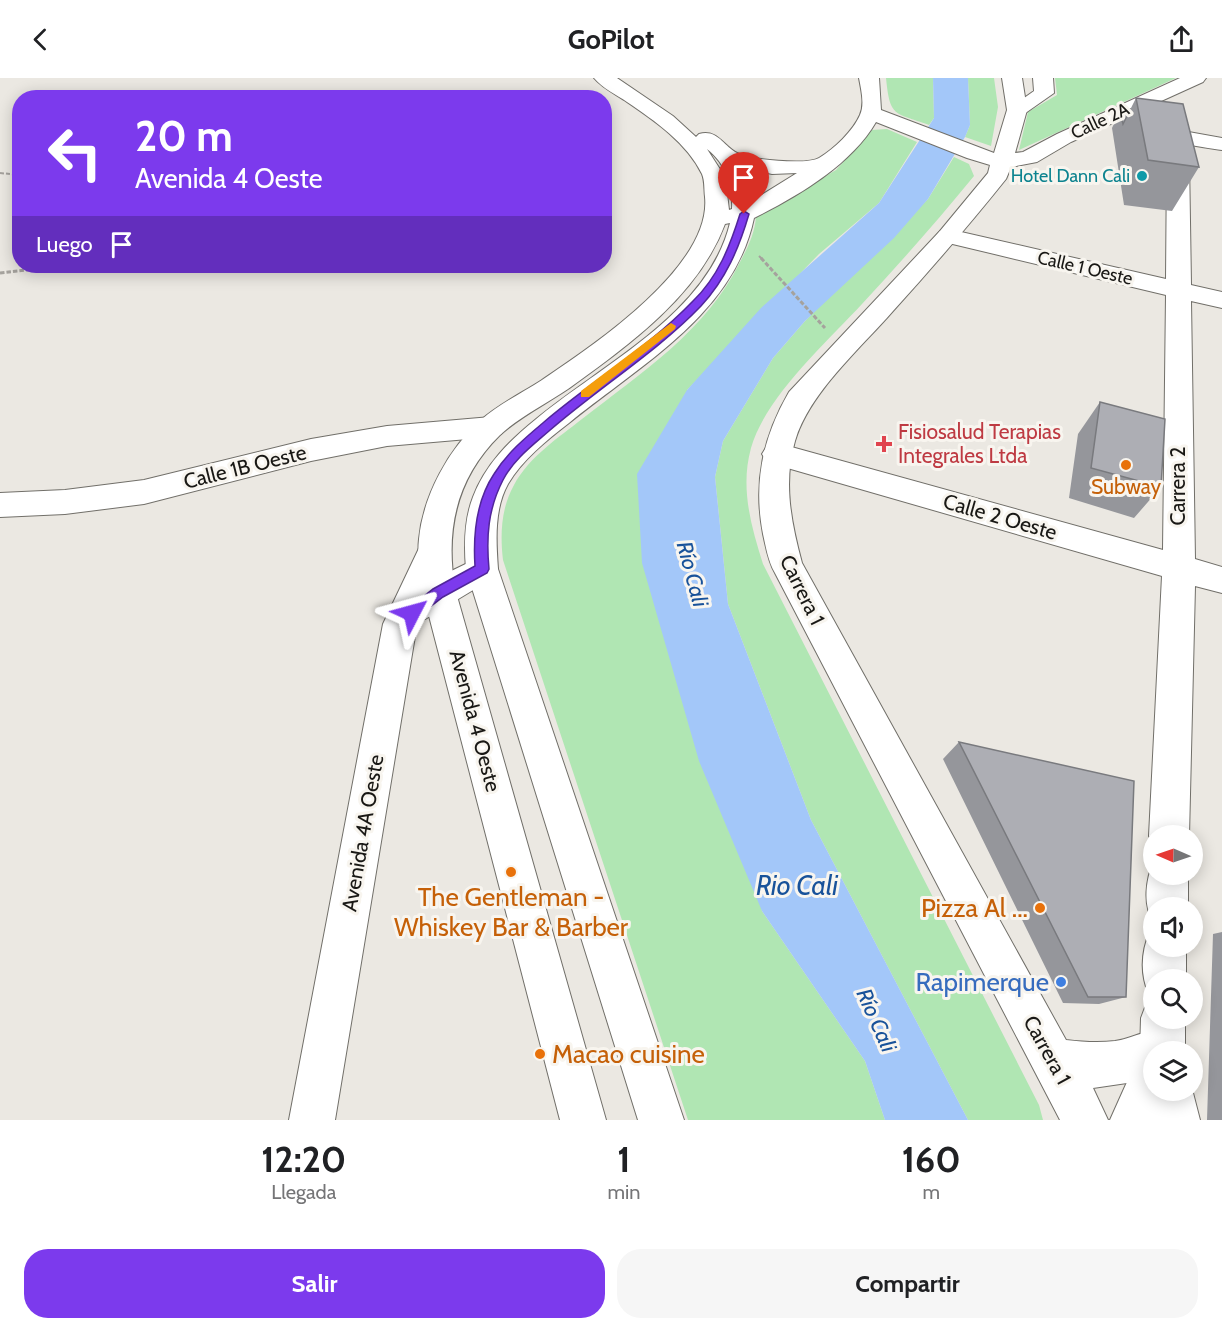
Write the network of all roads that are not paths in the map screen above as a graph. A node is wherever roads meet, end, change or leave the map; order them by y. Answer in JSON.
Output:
{"nodes":[{"id":1,"x":604,"y":78,"type":"edge"},
{"id":2,"x":636,"y":78,"type":"edge"},
{"id":3,"x":869,"y":78,"type":"edge"},
{"id":4,"x":1012,"y":78,"type":"edge"},
{"id":5,"x":1043,"y":78,"type":"edge"},
{"id":6,"x":1192,"y":79,"type":"edge"},
{"id":7,"x":1017,"y":110,"type":"junction"},
{"id":8,"x":1119,"y":112,"type":"junction"},
{"id":9,"x":872,"y":113,"type":"junction"},
{"id":10,"x":1178,"y":135,"type":"junction"},
{"id":11,"x":1222,"y":144,"type":"edge"},
{"id":12,"x":729,"y":158,"type":"junction"},
{"id":13,"x":826,"y":164,"type":"junction"},
{"id":14,"x":1000,"y":168,"type":"junction"},
{"id":15,"x":744,"y":214,"type":"junction"},
{"id":16,"x":716,"y":218,"type":"junction"},
{"id":17,"x":948,"y":236,"type":"junction"},
{"id":18,"x":1177,"y":290,"type":"junction"},
{"id":19,"x":1222,"y":300,"type":"edge"},
{"id":20,"x":491,"y":427,"type":"junction"},
{"id":21,"x":777,"y":453,"type":"junction"},
{"id":22,"x":0,"y":505,"type":"edge"},
{"id":23,"x":432,"y":553,"type":"junction"},
{"id":24,"x":1179,"y":568,"type":"junction"},
{"id":25,"x":482,"y":569,"type":"junction"},
{"id":26,"x":1222,"y":580,"type":"edge"},
{"id":27,"x":438,"y":593,"type":"junction"},
{"id":28,"x":400,"y":624,"type":"junction"},
{"id":29,"x":1169,"y":825,"type":"edge"},
{"id":30,"x":1143,"y":1058,"type":"edge"},
{"id":31,"x":1052,"y":1060,"type":"junction"},
{"id":32,"x":1143,"y":1096,"type":"edge"},
{"id":33,"x":1172,"y":1101,"type":"edge"},
{"id":34,"x":312,"y":1120,"type":"edge"},
{"id":35,"x":583,"y":1120,"type":"edge"},
{"id":36,"x":661,"y":1120,"type":"edge"},
{"id":37,"x":1085,"y":1120,"type":"edge"},
{"id":38,"x":1133,"y":1120,"type":"edge"},
{"id":39,"x":1177,"y":1120,"type":"edge"}],
"edges":[{"from":1,"to":16,"type":"main road","name":"Avenida 4 Oeste"},
{"from":2,"to":12,"type":"main road"},
{"from":3,"to":9,"type":"main road"},
{"from":4,"to":7,"type":"main road","name":"Carrera 1"},
{"from":5,"to":7,"type":"main road"},
{"from":6,"to":8,"type":"main road","name":"Calle 2A"},
{"from":7,"to":14,"type":"main road","name":"Carrera 1"},
{"from":8,"to":10,"type":"main road"},
{"from":8,"to":14,"type":"main road","name":"Calle 2A"},
{"from":9,"to":13,"type":"main road"},
{"from":9,"to":14,"type":"main road"},
{"from":10,"to":11,"type":"main road"},
{"from":10,"to":18,"type":"main road","name":"Carrera 2"},
{"from":12,"to":13,"type":"main road"},
{"from":12,"to":15,"type":"main road"},
{"from":13,"to":15,"type":"main road"},
{"from":14,"to":17,"type":"main road","name":"Carrera 1"},
{"from":15,"to":16,"type":"main road"},
{"from":15,"to":25,"type":"main road"},
{"from":16,"to":20,"type":"main road","name":"Avenida 4 Oeste"},
{"from":17,"to":18,"type":"main road","name":"Calle 1 Oeste"},
{"from":17,"to":21,"type":"main road","name":"Carrera 1"},
{"from":18,"to":19,"type":"main road","name":"Calle 1 Oeste"},
{"from":18,"to":24,"type":"main road","name":"Carrera 2"},
{"from":20,"to":22,"type":"main road","name":"Calle 1B Oeste"},
{"from":20,"to":23,"type":"main road","name":"Avenida 4 Oeste"},
{"from":21,"to":24,"type":"main road","name":"Calle 2 Oeste"},
{"from":21,"to":31,"type":"main road","name":"Carrera 1"},
{"from":23,"to":27,"type":"main road","name":"Avenida 4 Oeste"},
{"from":23,"to":28,"type":"main road","name":"Avenida 4A Oeste"},
{"from":24,"to":26,"type":"main road","name":"Calle 2 Oeste"},
{"from":24,"to":29,"type":"main road","name":"Carrera 2"},
{"from":25,"to":27,"type":"main road"},
{"from":25,"to":36,"type":"main road"},
{"from":27,"to":28,"type":"main road"},
{"from":27,"to":35,"type":"main road","name":"Avenida 4 Oeste"},
{"from":28,"to":34,"type":"main road","name":"Avenida 4A Oeste"},
{"from":30,"to":31,"type":"main road"},
{"from":31,"to":37,"type":"main road","name":"Carrera 1"},
{"from":32,"to":38,"type":"main road"},
{"from":33,"to":39,"type":"main road"}]}
